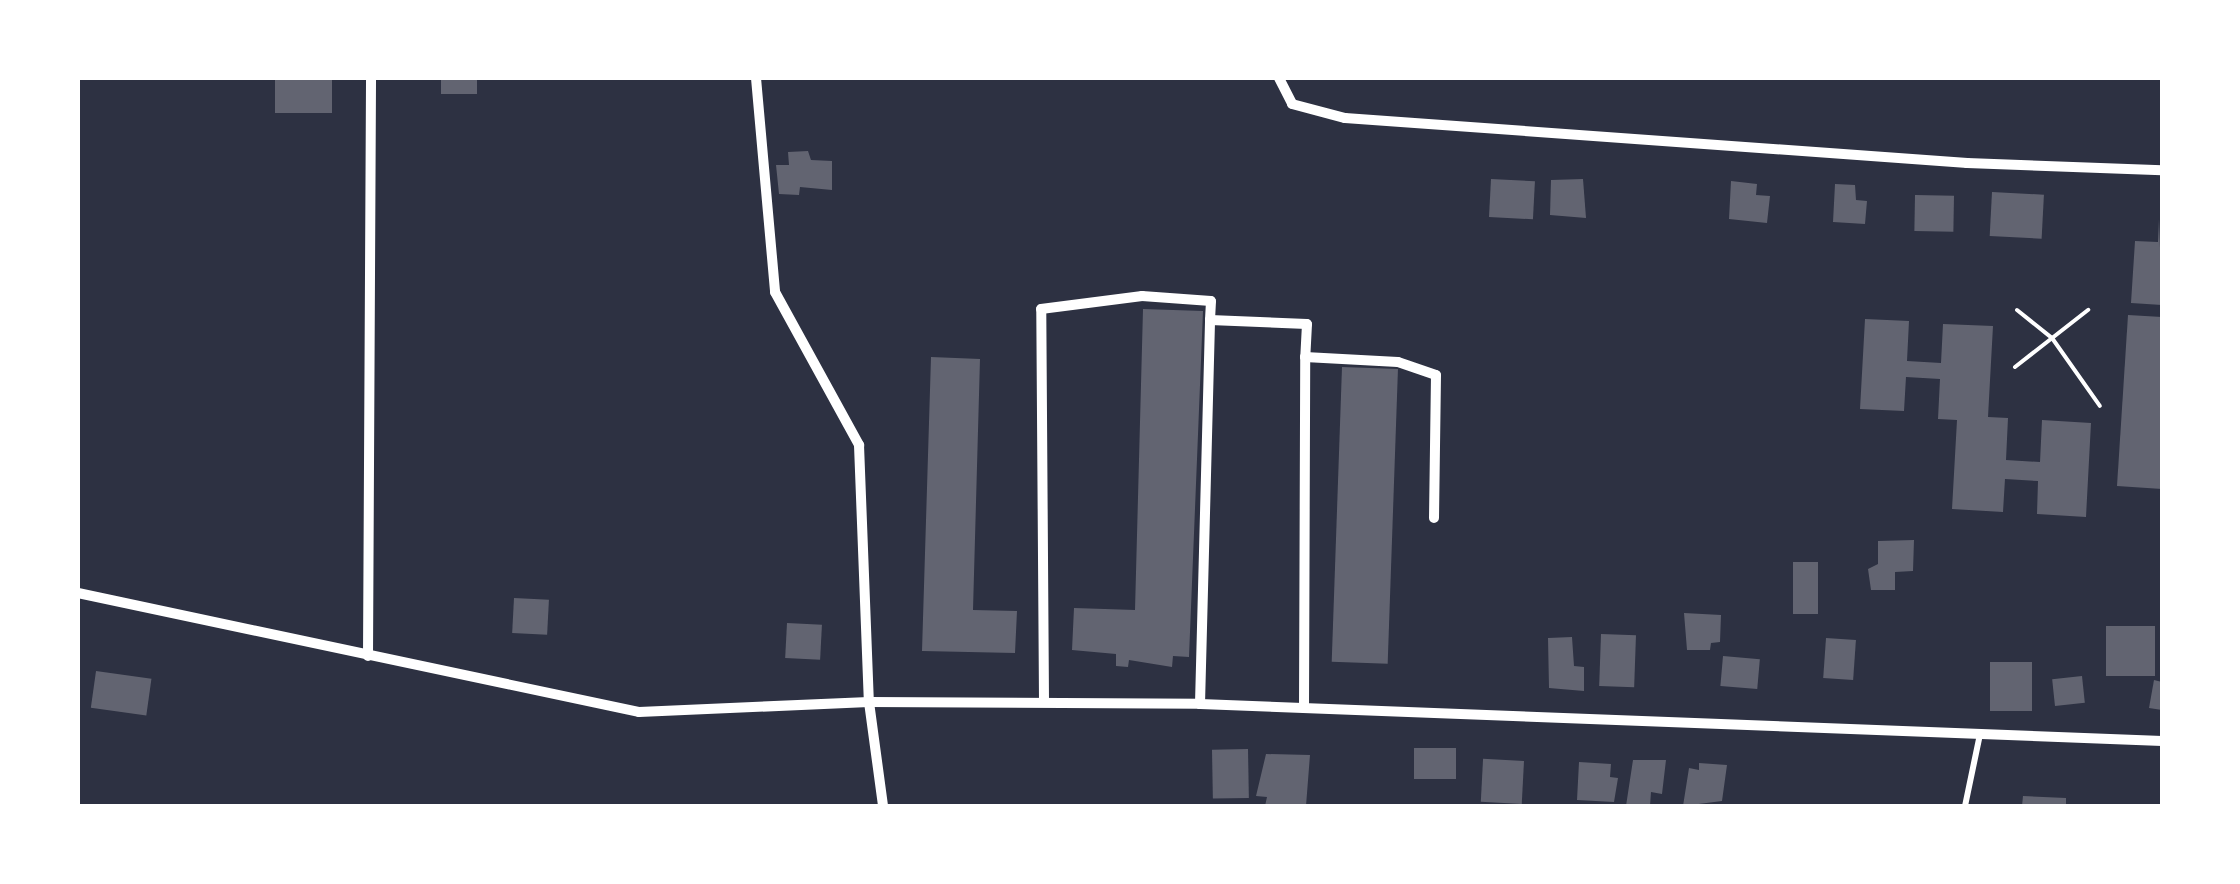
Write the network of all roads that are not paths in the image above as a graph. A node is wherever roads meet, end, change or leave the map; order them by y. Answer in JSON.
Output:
{"nodes":[{"id":1,"x":371,"y":78,"type":"edge"},
{"id":2,"x":756,"y":78,"type":"edge"},
{"id":3,"x":1279,"y":78,"type":"edge"},
{"id":4,"x":2162,"y":170,"type":"edge"},
{"id":5,"x":1210,"y":320,"type":"junction"},
{"id":6,"x":1306,"y":357,"type":"junction"},
{"id":7,"x":1434,"y":518,"type":"dead end"},
{"id":8,"x":78,"y":593,"type":"edge"},
{"id":9,"x":368,"y":656,"type":"junction"},
{"id":10,"x":1044,"y":701,"type":"junction"},
{"id":11,"x":869,"y":702,"type":"junction"},
{"id":12,"x":1200,"y":704,"type":"junction"},
{"id":13,"x":1304,"y":708,"type":"junction"},
{"id":14,"x":1980,"y":732,"type":"junction"},
{"id":15,"x":2162,"y":741,"type":"edge"},
{"id":16,"x":884,"y":806,"type":"edge"},
{"id":17,"x":1964,"y":806,"type":"edge"}],
"edges":[{"from":1,"to":9,"type":"street"},
{"from":2,"to":11,"type":"street"},
{"from":3,"to":4,"type":"street"},
{"from":5,"to":6,"type":"street"},
{"from":5,"to":10,"type":"street"},
{"from":5,"to":12,"type":"street"},
{"from":6,"to":7,"type":"street"},
{"from":6,"to":13,"type":"street"},
{"from":8,"to":9,"type":"street"},
{"from":9,"to":11,"type":"street"},
{"from":10,"to":11,"type":"street"},
{"from":10,"to":12,"type":"street"},
{"from":11,"to":16,"type":"street"},
{"from":12,"to":13,"type":"street"},
{"from":13,"to":14,"type":"street"},
{"from":14,"to":15,"type":"street"},
{"from":14,"to":17,"type":"lane"}]}
